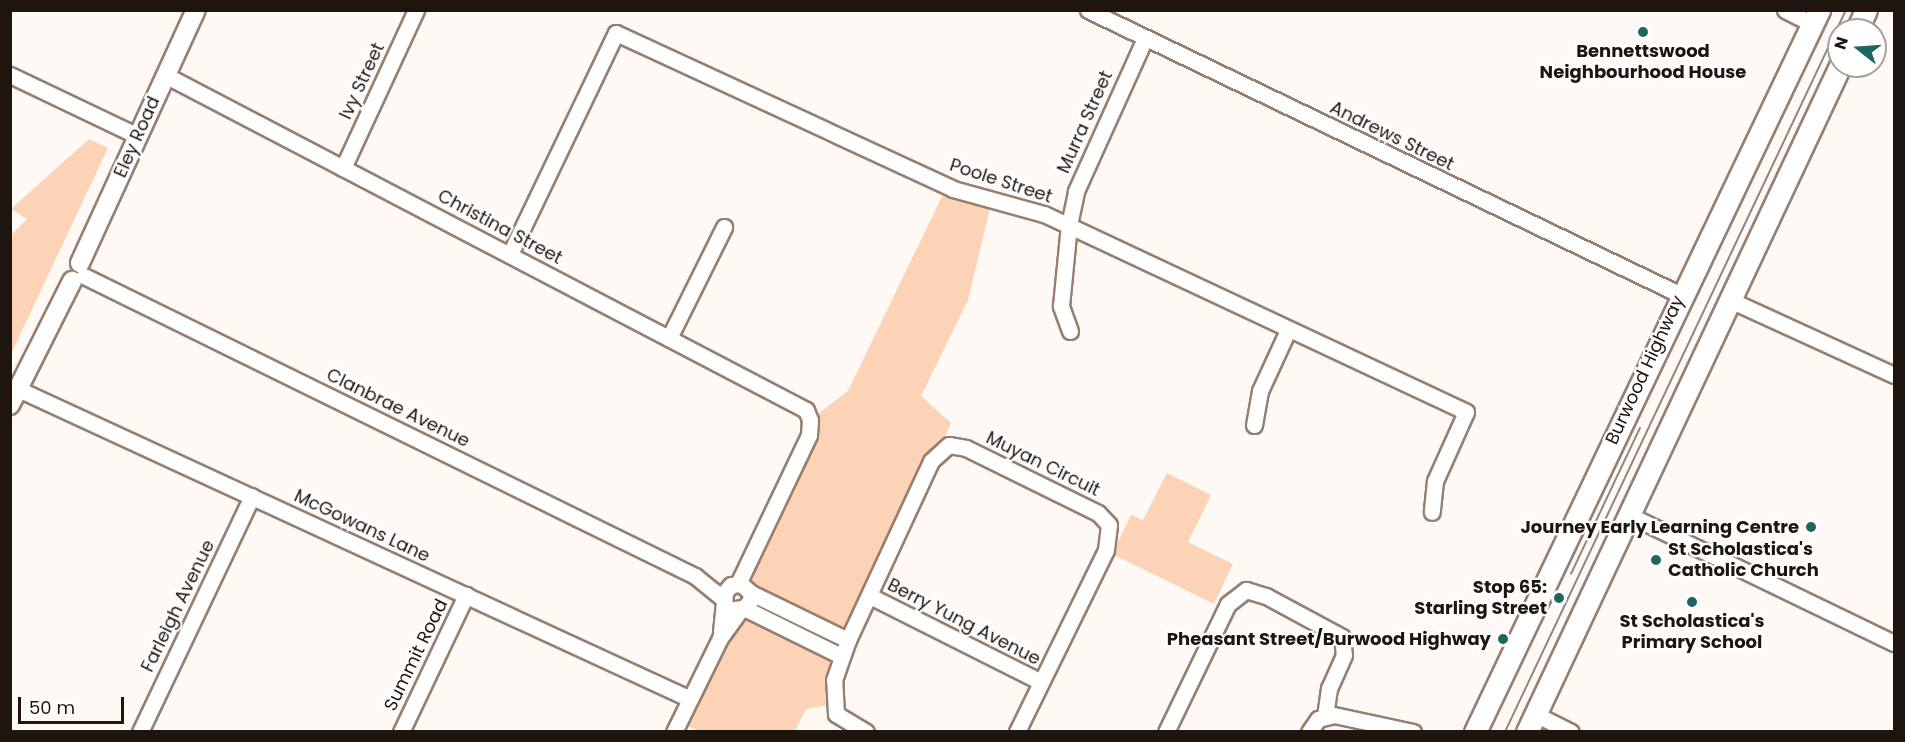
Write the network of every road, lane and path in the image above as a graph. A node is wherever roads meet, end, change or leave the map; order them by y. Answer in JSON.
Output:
{"nodes":[{"id":1,"x":196,"y":10,"type":"edge"},
{"id":2,"x":416,"y":10,"type":"edge"},
{"id":3,"x":1088,"y":10,"type":"edge"},
{"id":4,"x":1785,"y":10,"type":"edge"},
{"id":5,"x":1816,"y":17,"type":"edge"},
{"id":6,"x":1145,"y":38,"type":"junction"},
{"id":7,"x":10,"y":75,"type":"edge"},
{"id":8,"x":165,"y":75,"type":"junction"},
{"id":9,"x":1834,"y":78,"type":"edge"},
{"id":10,"x":138,"y":136,"type":"junction"},
{"id":11,"x":343,"y":168,"type":"junction"},
{"id":12,"x":1069,"y":225,"type":"junction"},
{"id":13,"x":724,"y":227,"type":"dead end"},
{"id":14,"x":510,"y":254,"type":"junction"},
{"id":15,"x":78,"y":273,"type":"junction"},
{"id":16,"x":1681,"y":295,"type":"junction"},
{"id":17,"x":1730,"y":300,"type":"junction"},
{"id":18,"x":1288,"y":330,"type":"junction"},
{"id":19,"x":1070,"y":331,"type":"dead end"},
{"id":20,"x":669,"y":338,"type":"junction"},
{"id":21,"x":1894,"y":375,"type":"edge"},
{"id":22,"x":14,"y":397,"type":"edge"},
{"id":23,"x":1254,"y":425,"type":"dead end"},
{"id":24,"x":252,"y":496,"type":"junction"},
{"id":25,"x":1432,"y":512,"type":"dead end"},
{"id":26,"x":1629,"y":515,"type":"junction"},
{"id":27,"x":695,"y":576,"type":"junction"},
{"id":28,"x":743,"y":588,"type":"junction"},
{"id":29,"x":466,"y":596,"type":"junction"},
{"id":30,"x":870,"y":596,"type":"junction"},
{"id":31,"x":734,"y":605,"type":"junction"},
{"id":32,"x":848,"y":640,"type":"junction"},
{"id":33,"x":1894,"y":643,"type":"edge"},
{"id":34,"x":841,"y":656,"type":"junction"},
{"id":35,"x":1041,"y":682,"type":"junction"},
{"id":36,"x":690,"y":699,"type":"junction"},
{"id":37,"x":1325,"y":716,"type":"junction"},
{"id":38,"x":1531,"y":723,"type":"edge"},
{"id":39,"x":1410,"y":731,"type":"edge"},
{"id":40,"x":140,"y":732,"type":"edge"},
{"id":41,"x":401,"y":732,"type":"edge"},
{"id":42,"x":674,"y":732,"type":"edge"},
{"id":43,"x":866,"y":732,"type":"edge"},
{"id":44,"x":1017,"y":732,"type":"edge"},
{"id":45,"x":1166,"y":732,"type":"edge"},
{"id":46,"x":1309,"y":732,"type":"edge"},
{"id":47,"x":1475,"y":732,"type":"edge"},
{"id":48,"x":1571,"y":732,"type":"edge"}],
"edges":[{"from":1,"to":8,"type":"main road","name":"Eley Road"},
{"from":2,"to":11,"type":"street","name":"Ivy Street"},
{"from":3,"to":6,"type":"street","name":"Andrews Street"},
{"from":4,"to":5,"type":"street"},
{"from":5,"to":16,"type":"highway","name":"Burwood Highway"},
{"from":6,"to":12,"type":"street","name":"Murra Street"},
{"from":6,"to":16,"type":"street","name":"Andrews Street"},
{"from":7,"to":10,"type":"street"},
{"from":8,"to":10,"type":"main road","name":"Eley Road"},
{"from":8,"to":11,"type":"street","name":"Christina Street"},
{"from":9,"to":17,"type":"highway"},
{"from":10,"to":15,"type":"main road","name":"Eley Road"},
{"from":11,"to":14,"type":"street","name":"Christina Street"},
{"from":12,"to":14,"type":"street","name":"Poole Street"},
{"from":12,"to":18,"type":"street","name":"Poole Street"},
{"from":12,"to":19,"type":"street","name":"Murra Street"},
{"from":13,"to":20,"type":"street"},
{"from":14,"to":20,"type":"street","name":"Christina Street"},
{"from":15,"to":22,"type":"main road","name":"Eley Road"},
{"from":15,"to":27,"type":"street","name":"Clanbrae Avenue"},
{"from":16,"to":47,"type":"highway","name":"Burwood Highway"},
{"from":17,"to":21,"type":"street"},
{"from":17,"to":26,"type":"highway"},
{"from":18,"to":23,"type":"street"},
{"from":18,"to":25,"type":"street","name":"Poole Street"},
{"from":20,"to":28,"type":"street","name":"Christina Street"},
{"from":22,"to":24,"type":"street","name":"McGowans Lane"},
{"from":24,"to":29,"type":"street","name":"McGowans Lane"},
{"from":24,"to":40,"type":"street","name":"Farleigh Avenue"},
{"from":26,"to":33,"type":"street"},
{"from":26,"to":38,"type":"highway"},
{"from":27,"to":28,"type":"street","name":"Clanbrae Avenue"},
{"from":27,"to":31,"type":"street","name":"Clanbrae Avenue"},
{"from":28,"to":31,"type":"street"},
{"from":28,"to":31,"type":"street"},
{"from":28,"to":32,"type":"street"},
{"from":29,"to":36,"type":"street","name":"McGowans Lane"},
{"from":29,"to":41,"type":"street","name":"Summit Road"},
{"from":30,"to":32,"type":"street","name":"Muyan Circuit"},
{"from":30,"to":35,"type":"street","name":"Berry Yung Avenue"},
{"from":30,"to":35,"type":"street","name":"Muyan Circuit"},
{"from":31,"to":34,"type":"street"},
{"from":31,"to":36,"type":"street"},
{"from":32,"to":34,"type":"street","name":"Muyan Circuit"},
{"from":34,"to":43,"type":"street","name":"Muyan Circuit"},
{"from":35,"to":44,"type":"street","name":"Muyan Circuit"},
{"from":36,"to":42,"type":"street"},
{"from":37,"to":39,"type":"street"},
{"from":37,"to":45,"type":"street"},
{"from":37,"to":46,"type":"street"},
{"from":38,"to":48,"type":"street"}]}
